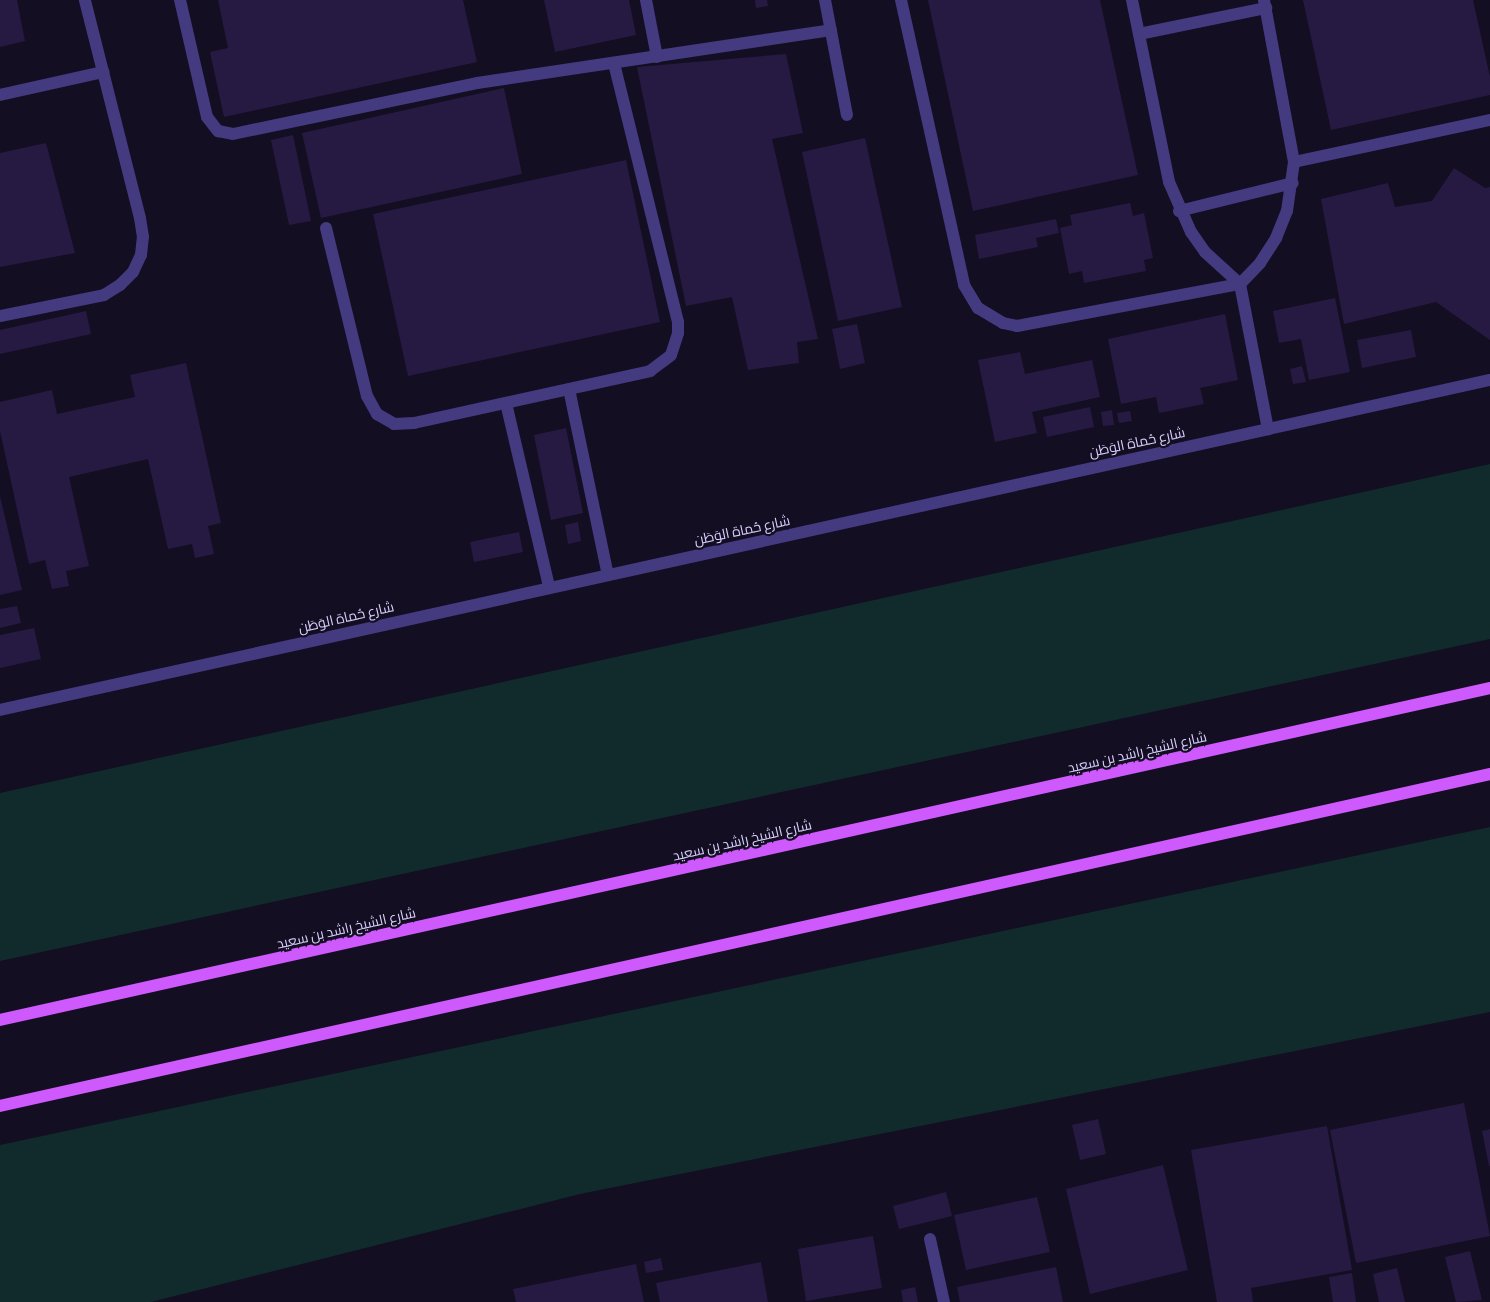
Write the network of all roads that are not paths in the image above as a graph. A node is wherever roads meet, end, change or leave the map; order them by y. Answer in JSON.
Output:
{"nodes":[{"id":1,"x":86,"y":0,"type":"edge"},
{"id":2,"x":180,"y":0,"type":"edge"},
{"id":3,"x":646,"y":0,"type":"edge"},
{"id":4,"x":825,"y":0,"type":"edge"},
{"id":5,"x":901,"y":0,"type":"edge"},
{"id":6,"x":1132,"y":0,"type":"edge"},
{"id":7,"x":1265,"y":4,"type":"edge"},
{"id":8,"x":831,"y":30,"type":"junction"},
{"id":9,"x":1139,"y":34,"type":"junction"},
{"id":10,"x":657,"y":57,"type":"junction"},
{"id":11,"x":614,"y":63,"type":"junction"},
{"id":12,"x":104,"y":72,"type":"junction"},
{"id":13,"x":0,"y":96,"type":"edge"},
{"id":14,"x":847,"y":115,"type":"dead end"},
{"id":15,"x":1490,"y":120,"type":"edge"},
{"id":16,"x":1294,"y":162,"type":"junction"},
{"id":17,"x":1293,"y":182,"type":"junction"},
{"id":18,"x":1179,"y":211,"type":"junction"},
{"id":19,"x":326,"y":228,"type":"dead end"},
{"id":20,"x":1240,"y":284,"type":"junction"},
{"id":21,"x":0,"y":316,"type":"edge"},
{"id":22,"x":1490,"y":380,"type":"edge"},
{"id":23,"x":569,"y":389,"type":"junction"},
{"id":24,"x":506,"y":403,"type":"junction"},
{"id":25,"x":1268,"y":428,"type":"junction"},
{"id":26,"x":608,"y":575,"type":"junction"},
{"id":27,"x":549,"y":587,"type":"junction"},
{"id":28,"x":1490,"y":688,"type":"edge"},
{"id":29,"x":0,"y":710,"type":"edge"},
{"id":30,"x":1490,"y":774,"type":"edge"},
{"id":31,"x":0,"y":1020,"type":"edge"},
{"id":32,"x":0,"y":1106,"type":"edge"},
{"id":33,"x":930,"y":1239,"type":"dead end"},
{"id":34,"x":944,"y":1302,"type":"edge"}],
"edges":[{"from":1,"to":12,"type":"street"},
{"from":2,"to":11,"type":"street"},
{"from":3,"to":10,"type":"street"},
{"from":4,"to":8,"type":"street"},
{"from":5,"to":20,"type":"street"},
{"from":6,"to":9,"type":"street"},
{"from":7,"to":9,"type":"street"},
{"from":7,"to":16,"type":"street"},
{"from":8,"to":10,"type":"street"},
{"from":8,"to":14,"type":"street"},
{"from":9,"to":18,"type":"street"},
{"from":10,"to":11,"type":"street"},
{"from":11,"to":23,"type":"street"},
{"from":12,"to":13,"type":"street"},
{"from":12,"to":21,"type":"street"},
{"from":15,"to":16,"type":"street"},
{"from":16,"to":17,"type":"street"},
{"from":17,"to":18,"type":"street"},
{"from":17,"to":20,"type":"street"},
{"from":18,"to":20,"type":"street"},
{"from":19,"to":24,"type":"street"},
{"from":20,"to":25,"type":"street"},
{"from":22,"to":25,"type":"street","name":"شارع حُماة الوَطَن"},
{"from":23,"to":24,"type":"street"},
{"from":23,"to":26,"type":"street"},
{"from":24,"to":27,"type":"street"},
{"from":25,"to":26,"type":"street","name":"شارع حُماة الوَطَن"},
{"from":26,"to":27,"type":"street","name":"شارع حُماة الوَطَن"},
{"from":27,"to":29,"type":"street","name":"شارع حُماة الوَطَن"},
{"from":28,"to":31,"type":"main road","name":"شارع الشيخ راشد بن سعيد"},
{"from":30,"to":32,"type":"main road"},
{"from":33,"to":34,"type":"street"}]}
